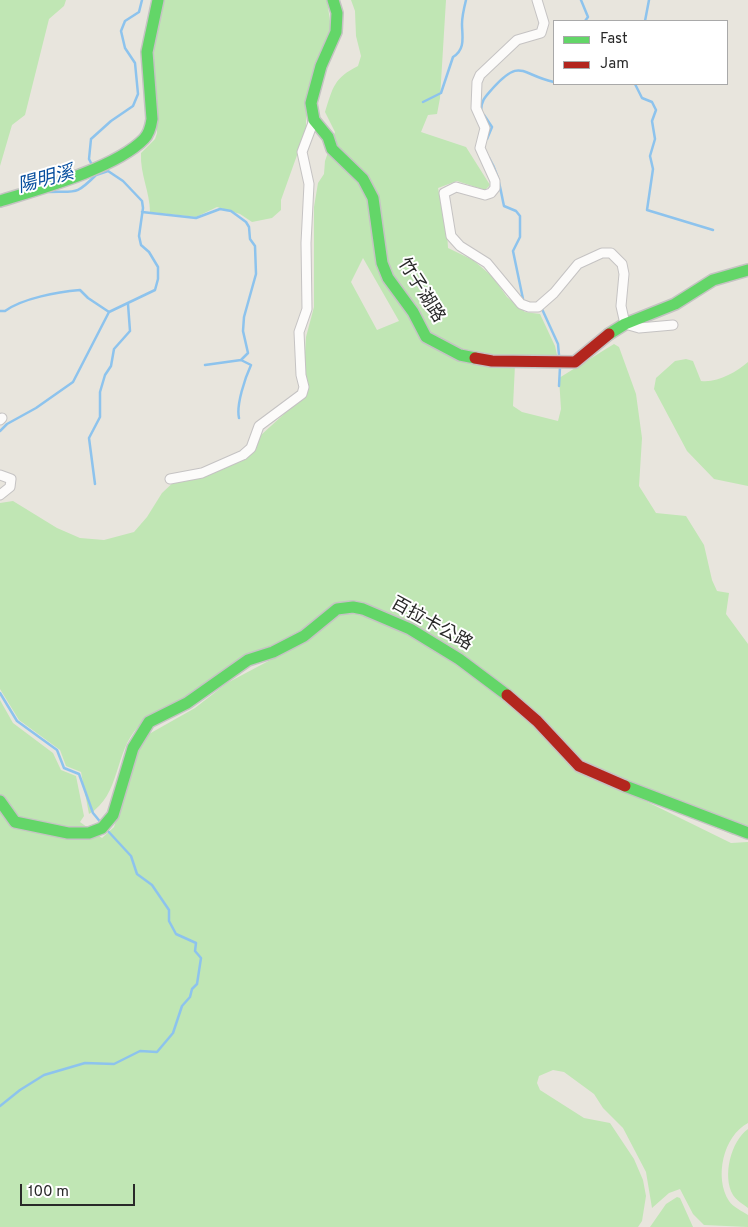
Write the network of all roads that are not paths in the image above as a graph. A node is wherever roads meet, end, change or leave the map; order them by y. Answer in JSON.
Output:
{"nodes":[{"id":1,"x":158,"y":0,"type":"edge"},
{"id":2,"x":334,"y":0,"type":"edge"},
{"id":3,"x":537,"y":0,"type":"edge"},
{"id":4,"x":314,"y":120,"type":"junction"},
{"id":5,"x":0,"y":201,"type":"edge"},
{"id":6,"x":748,"y":270,"type":"edge"},
{"id":7,"x":625,"y":324,"type":"junction"},
{"id":8,"x":673,"y":326,"type":"dead end"},
{"id":9,"x":0,"y":474,"type":"edge"},
{"id":10,"x":170,"y":479,"type":"dead end"},
{"id":11,"x":0,"y":495,"type":"edge"},
{"id":12,"x":0,"y":801,"type":"edge"},
{"id":13,"x":748,"y":833,"type":"edge"}],
"edges":[{"from":1,"to":5,"type":"street"},
{"from":2,"to":4,"type":"street"},
{"from":3,"to":7,"type":"street"},
{"from":4,"to":7,"type":"street","name":"竹子湖路"},
{"from":4,"to":10,"type":"street"},
{"from":6,"to":7,"type":"street","name":"竹子湖路"},
{"from":7,"to":8,"type":"street"},
{"from":9,"to":11,"type":"street"},
{"from":12,"to":13,"type":"street","name":"百拉卡公路"}]}
